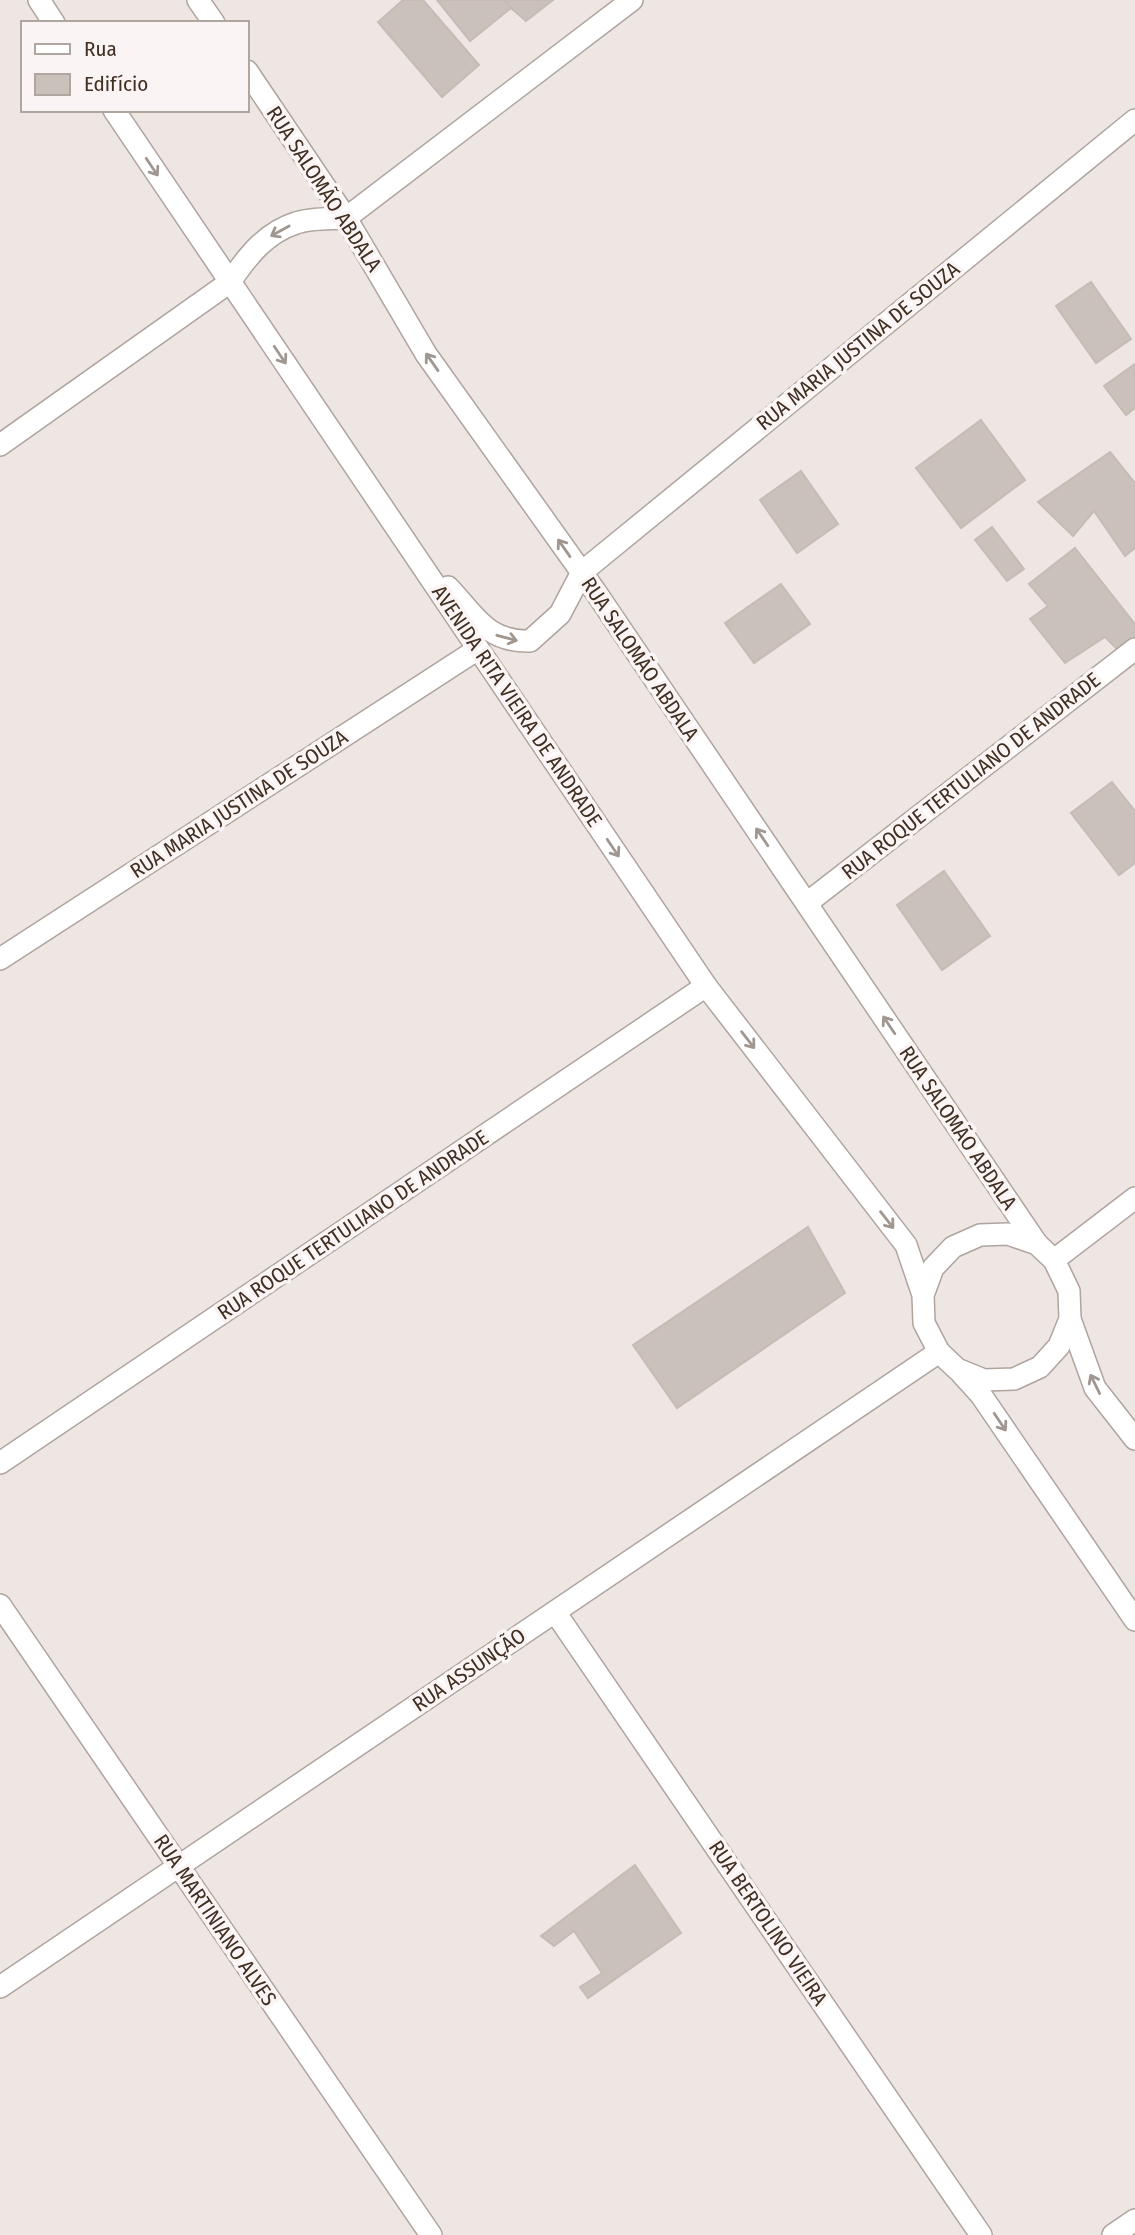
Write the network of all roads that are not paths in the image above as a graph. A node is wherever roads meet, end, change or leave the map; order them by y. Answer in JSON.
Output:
{"nodes":[{"id":1,"x":39,"y":0,"type":"edge"},
{"id":2,"x":198,"y":0,"type":"edge"},
{"id":3,"x":632,"y":0,"type":"edge"},
{"id":4,"x":53,"y":21,"type":"edge"},
{"id":5,"x":213,"y":21,"type":"edge"},
{"id":6,"x":248,"y":72,"type":"edge"},
{"id":7,"x":115,"y":112,"type":"edge"},
{"id":8,"x":1135,"y":120,"type":"edge"},
{"id":9,"x":346,"y":218,"type":"junction"},
{"id":10,"x":230,"y":282,"type":"junction"},
{"id":11,"x":0,"y":445,"type":"edge"},
{"id":12,"x":406,"y":542,"type":"junction"},
{"id":13,"x":582,"y":572,"type":"junction"},
{"id":14,"x":478,"y":649,"type":"junction"},
{"id":15,"x":1135,"y":649,"type":"edge"},
{"id":16,"x":807,"y":903,"type":"junction"},
{"id":17,"x":0,"y":959,"type":"edge"},
{"id":18,"x":706,"y":986,"type":"junction"},
{"id":19,"x":1135,"y":1198,"type":"edge"},
{"id":20,"x":1037,"y":1244,"type":"junction"},
{"id":21,"x":1054,"y":1260,"type":"junction"},
{"id":22,"x":923,"y":1295,"type":"junction"},
{"id":23,"x":1070,"y":1319,"type":"junction"},
{"id":24,"x":939,"y":1352,"type":"junction"},
{"id":25,"x":957,"y":1369,"type":"junction"},
{"id":26,"x":1135,"y":1438,"type":"edge"},
{"id":27,"x":0,"y":1463,"type":"edge"},
{"id":28,"x":0,"y":1605,"type":"edge"},
{"id":29,"x":555,"y":1612,"type":"junction"},
{"id":30,"x":1135,"y":1620,"type":"edge"},
{"id":31,"x":179,"y":1866,"type":"junction"},
{"id":32,"x":0,"y":1987,"type":"edge"},
{"id":33,"x":1135,"y":2220,"type":"edge"},
{"id":34,"x":431,"y":2235,"type":"edge"},
{"id":35,"x":981,"y":2235,"type":"edge"},
{"id":36,"x":1113,"y":2235,"type":"edge"}],
"edges":[{"from":1,"to":4,"type":"street"},
{"from":2,"to":5,"type":"street"},
{"from":3,"to":9,"type":"street"},
{"from":6,"to":9,"type":"street","name":"RUA SALOMÃO ABDALA"},
{"from":7,"to":10,"type":"street","name":"AVENIDA RITA VIEIRA DE ANDRADE","one_way":true},
{"from":8,"to":13,"type":"street","name":"RUA MARIA JUSTINA DE SOUZA"},
{"from":9,"to":10,"type":"street","one_way":true},
{"from":13,"to":9,"type":"street","name":"RUA SALOMÃO ABDALA","one_way":true},
{"from":10,"to":11,"type":"street"},
{"from":10,"to":12,"type":"street","name":"AVENIDA RITA VIEIRA DE ANDRADE","one_way":true},
{"from":12,"to":13,"type":"street","one_way":true},
{"from":12,"to":14,"type":"street","name":"AVENIDA RITA VIEIRA DE ANDRADE"},
{"from":16,"to":13,"type":"street","name":"RUA SALOMÃO ABDALA","one_way":true},
{"from":14,"to":17,"type":"street","name":"RUA MARIA JUSTINA DE SOUZA"},
{"from":14,"to":18,"type":"street","name":"AVENIDA RITA VIEIRA DE ANDRADE","one_way":true},
{"from":15,"to":16,"type":"street","name":"RUA ROQUE TERTULIANO DE ANDRADE"},
{"from":20,"to":16,"type":"street","name":"RUA SALOMÃO ABDALA","one_way":true},
{"from":18,"to":22,"type":"street","name":"AVENIDA RITA VIEIRA DE ANDRADE","one_way":true},
{"from":18,"to":27,"type":"street","name":"RUA ROQUE TERTULIANO DE ANDRADE"},
{"from":19,"to":21,"type":"street"},
{"from":20,"to":21,"type":"street"},
{"from":20,"to":22,"type":"street"},
{"from":21,"to":23,"type":"street"},
{"from":22,"to":24,"type":"street"},
{"from":23,"to":25,"type":"street"},
{"from":26,"to":23,"type":"street","one_way":true},
{"from":24,"to":25,"type":"street"},
{"from":24,"to":29,"type":"street","name":"RUA ASSUNÇÃO"},
{"from":25,"to":30,"type":"street","one_way":true},
{"from":28,"to":31,"type":"street","name":"RUA MARTINIANO ALVES"},
{"from":29,"to":31,"type":"street","name":"RUA ASSUNÇÃO"},
{"from":29,"to":35,"type":"street","name":"RUA BERTOLINO VIEIRA"},
{"from":31,"to":32,"type":"street","name":"RUA ASSUNÇÃO"},
{"from":31,"to":34,"type":"street","name":"RUA MARTINIANO ALVES"},
{"from":33,"to":36,"type":"street"}]}
